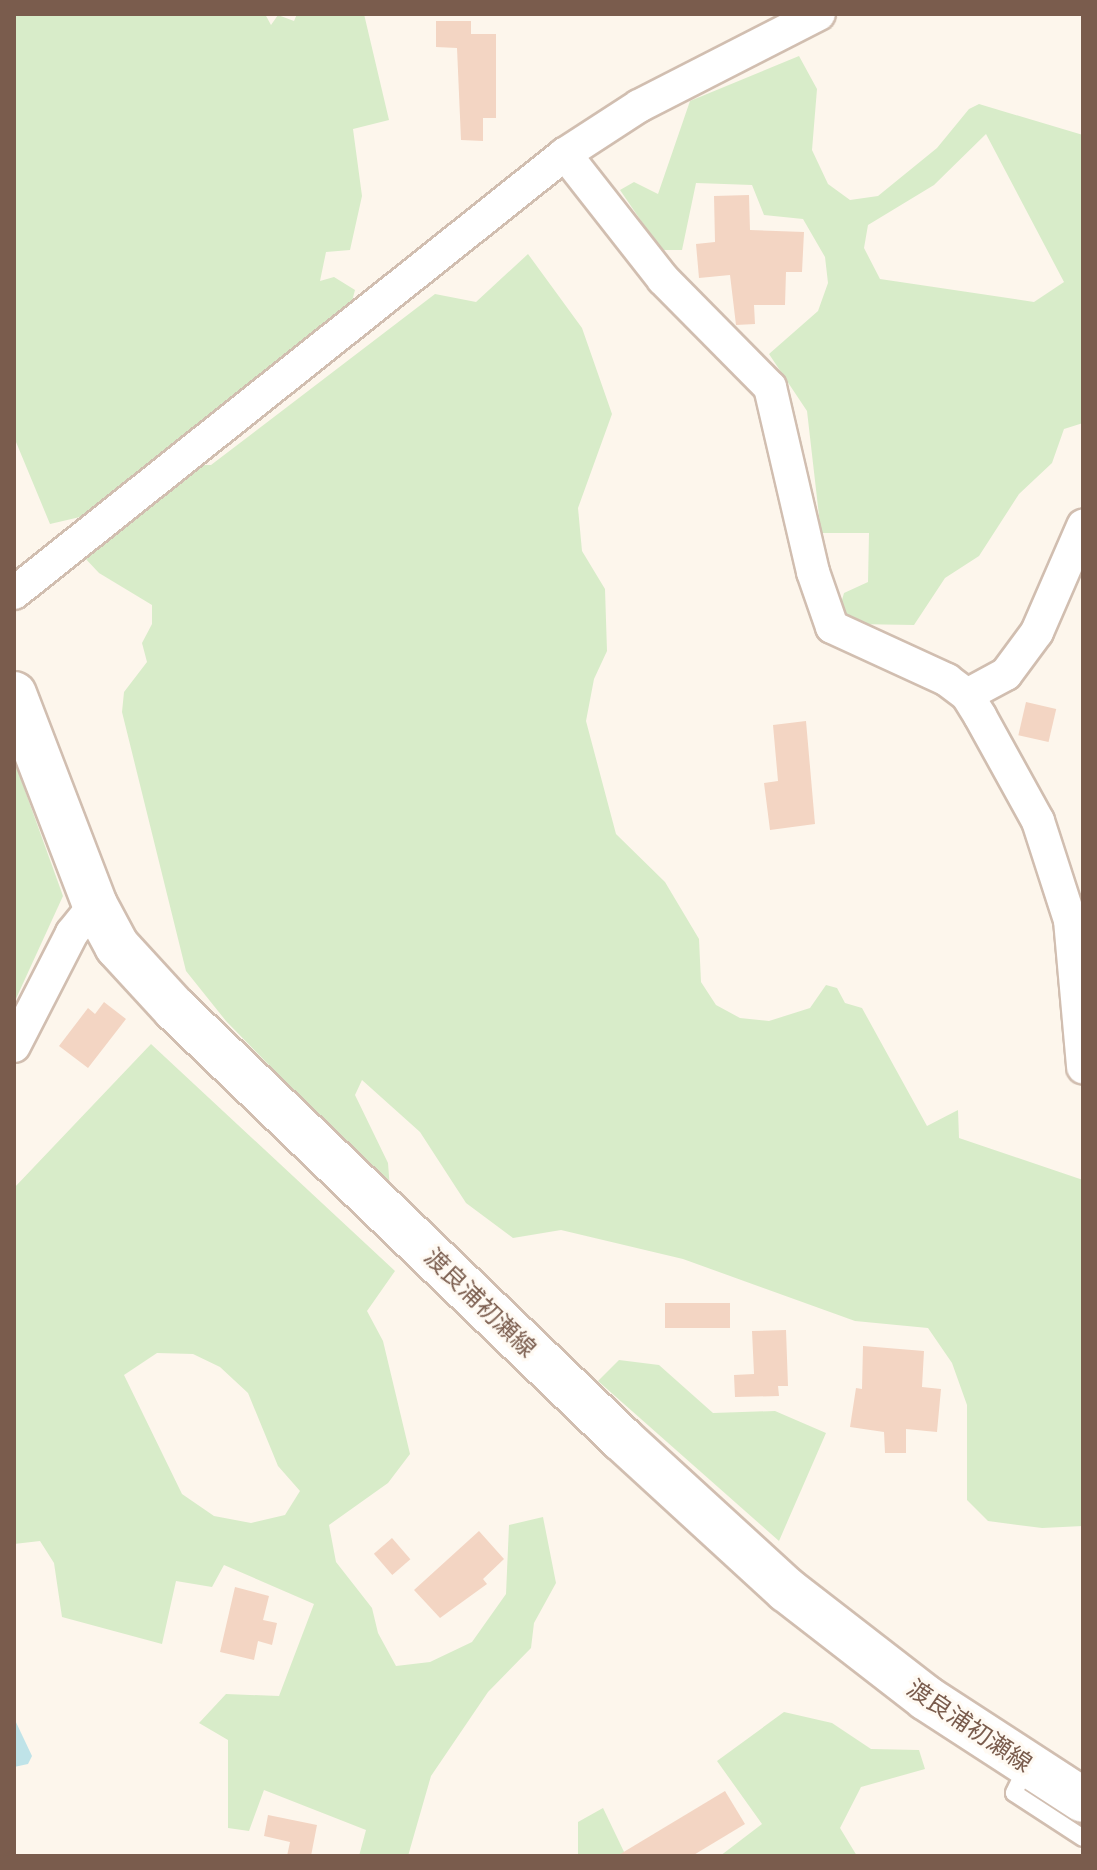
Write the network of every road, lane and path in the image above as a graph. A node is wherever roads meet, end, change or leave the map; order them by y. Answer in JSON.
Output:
{"nodes":[{"id":1,"x":819,"y":14,"type":"edge"},
{"id":2,"x":565,"y":154,"type":"junction"},
{"id":3,"x":1083,"y":526,"type":"edge"},
{"id":4,"x":14,"y":593,"type":"edge"},
{"id":5,"x":14,"y":694,"type":"edge"},
{"id":6,"x":967,"y":695,"type":"junction"},
{"id":7,"x":95,"y":905,"type":"junction"},
{"id":8,"x":14,"y":1046,"type":"edge"},
{"id":9,"x":1083,"y":1067,"type":"edge"},
{"id":10,"x":1082,"y":1804,"type":"edge"}],
"edges":[{"from":1,"to":2,"type":"street"},
{"from":2,"to":4,"type":"street"},
{"from":2,"to":6,"type":"street"},
{"from":3,"to":6,"type":"street"},
{"from":5,"to":7,"type":"main road","name":"渡良浦初瀬線"},
{"from":6,"to":9,"type":"street"},
{"from":7,"to":8,"type":"street"},
{"from":7,"to":10,"type":"main road","name":"渡良浦初瀬線"}]}
